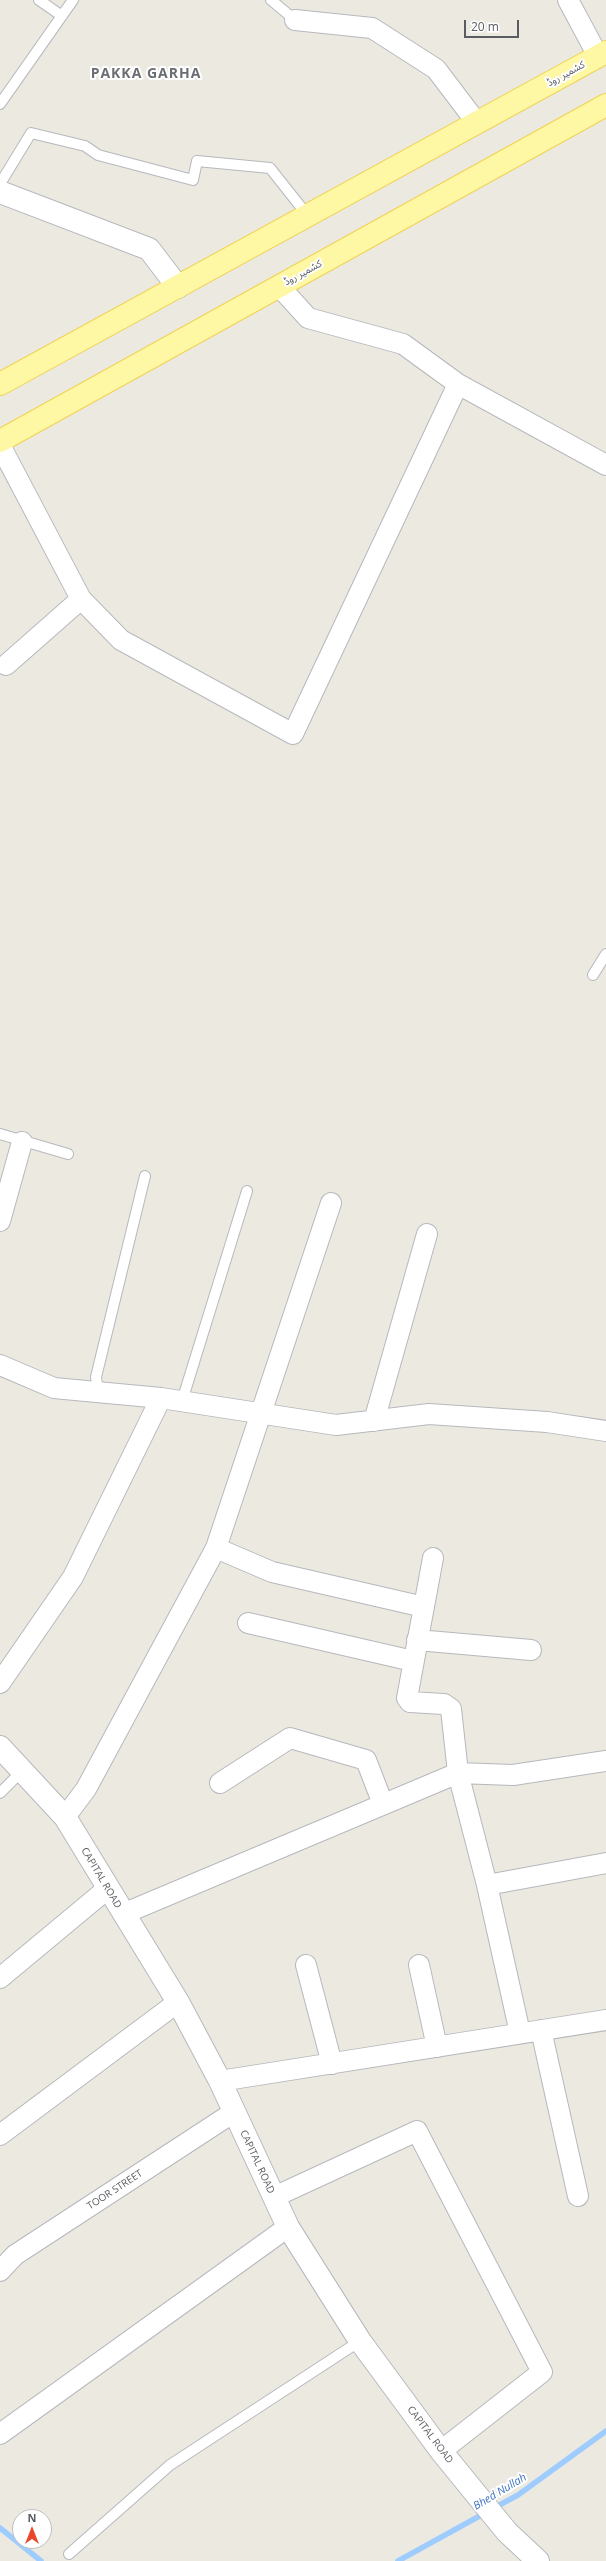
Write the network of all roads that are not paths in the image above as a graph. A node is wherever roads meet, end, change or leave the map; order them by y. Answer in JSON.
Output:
{"nodes":[{"id":1,"x":39,"y":0,"type":"edge"},
{"id":2,"x":73,"y":0,"type":"edge"},
{"id":3,"x":271,"y":0,"type":"edge"},
{"id":4,"x":568,"y":0,"type":"edge"},
{"id":5,"x":62,"y":16,"type":"junction"},
{"id":6,"x":295,"y":20,"type":"joint"},
{"id":7,"x":602,"y":54,"type":"edge"},
{"id":8,"x":0,"y":104,"type":"edge"},
{"id":9,"x":606,"y":105,"type":"edge"},
{"id":10,"x":477,"y":123,"type":"junction"},
{"id":11,"x":0,"y":184,"type":"edge"},
{"id":12,"x":0,"y":192,"type":"edge"},
{"id":13,"x":308,"y":216,"type":"junction"},
{"id":14,"x":279,"y":286,"type":"junction"},
{"id":15,"x":178,"y":287,"type":"junction"},
{"id":16,"x":0,"y":384,"type":"edge"},
{"id":17,"x":458,"y":384,"type":"junction"},
{"id":18,"x":0,"y":441,"type":"edge"},
{"id":19,"x":0,"y":445,"type":"edge"},
{"id":20,"x":606,"y":465,"type":"edge"},
{"id":21,"x":81,"y":599,"type":"junction"},
{"id":22,"x":6,"y":665,"type":"dead end"},
{"id":23,"x":606,"y":954,"type":"edge"},
{"id":24,"x":593,"y":975,"type":"dead end"},
{"id":25,"x":0,"y":1134,"type":"edge"},
{"id":26,"x":22,"y":1142,"type":"junction"},
{"id":27,"x":68,"y":1154,"type":"dead end"},
{"id":28,"x":145,"y":1176,"type":"dead end"},
{"id":29,"x":248,"y":1191,"type":"dead end"},
{"id":30,"x":331,"y":1203,"type":"dead end"},
{"id":31,"x":0,"y":1221,"type":"edge"},
{"id":32,"x":427,"y":1234,"type":"dead end"},
{"id":33,"x":0,"y":1366,"type":"edge"},
{"id":34,"x":98,"y":1392,"type":"junction"},
{"id":35,"x":161,"y":1398,"type":"junction"},
{"id":36,"x":182,"y":1401,"type":"junction"},
{"id":37,"x":260,"y":1413,"type":"junction"},
{"id":38,"x":374,"y":1420,"type":"junction"},
{"id":39,"x":606,"y":1431,"type":"edge"},
{"id":40,"x":216,"y":1548,"type":"junction"},
{"id":41,"x":433,"y":1558,"type":"dead end"},
{"id":42,"x":424,"y":1607,"type":"junction"},
{"id":43,"x":248,"y":1623,"type":"dead end"},
{"id":44,"x":418,"y":1640,"type":"junction"},
{"id":45,"x":531,"y":1650,"type":"dead end"},
{"id":46,"x":413,"y":1662,"type":"junction"},
{"id":47,"x":0,"y":1683,"type":"edge"},
{"id":48,"x":0,"y":1747,"type":"edge"},
{"id":49,"x":606,"y":1761,"type":"edge"},
{"id":50,"x":21,"y":1772,"type":"junction"},
{"id":51,"x":458,"y":1773,"type":"junction"},
{"id":52,"x":220,"y":1783,"type":"dead end"},
{"id":53,"x":0,"y":1793,"type":"edge"},
{"id":54,"x":383,"y":1804,"type":"junction"},
{"id":55,"x":65,"y":1817,"type":"junction"},
{"id":56,"x":606,"y":1863,"type":"edge"},
{"id":57,"x":487,"y":1885,"type":"junction"},
{"id":58,"x":107,"y":1889,"type":"junction"},
{"id":59,"x":123,"y":1914,"type":"junction"},
{"id":60,"x":306,"y":1965,"type":"dead end"},
{"id":61,"x":418,"y":1965,"type":"dead end"},
{"id":62,"x":0,"y":1978,"type":"edge"},
{"id":63,"x":178,"y":2002,"type":"junction"},
{"id":64,"x":606,"y":2020,"type":"edge"},
{"id":65,"x":541,"y":2030,"type":"junction"},
{"id":66,"x":520,"y":2033,"type":"junction"},
{"id":67,"x":437,"y":2047,"type":"junction"},
{"id":68,"x":332,"y":2064,"type":"junction"},
{"id":69,"x":220,"y":2081,"type":"junction"},
{"id":70,"x":234,"y":2112,"type":"junction"},
{"id":71,"x":0,"y":2135,"type":"edge"},
{"id":72,"x":578,"y":2196,"type":"dead end"},
{"id":73,"x":274,"y":2197,"type":"junction"},
{"id":74,"x":288,"y":2228,"type":"junction"},
{"id":75,"x":0,"y":2271,"type":"edge"},
{"id":76,"x":360,"y":2341,"type":"junction"},
{"id":77,"x":0,"y":2434,"type":"edge"},
{"id":78,"x":441,"y":2451,"type":"junction"},
{"id":79,"x":69,"y":2554,"type":"dead end"},
{"id":80,"x":538,"y":2561,"type":"edge"}],
"edges":[{"from":1,"to":5,"type":"lane"},
{"from":2,"to":5,"type":"lane"},
{"from":3,"to":6,"type":"lane"},
{"from":4,"to":7,"type":"street"},
{"from":5,"to":8,"type":"lane"},
{"from":6,"to":10,"type":"street"},
{"from":7,"to":10,"type":"main road","name":"کشمیر روڈ"},
{"from":9,"to":14,"type":"main road","name":"کشمیر روڈ"},
{"from":10,"to":13,"type":"main road","name":"کشمیر روڈ"},
{"from":11,"to":13,"type":"lane"},
{"from":12,"to":15,"type":"street"},
{"from":13,"to":15,"type":"main road","name":"کشمیر روڈ"},
{"from":14,"to":17,"type":"street"},
{"from":14,"to":18,"type":"main road","name":"کشمیر روڈ"},
{"from":15,"to":16,"type":"main road","name":"کشمیر روڈ"},
{"from":17,"to":20,"type":"street"},
{"from":17,"to":21,"type":"street"},
{"from":19,"to":21,"type":"street"},
{"from":21,"to":22,"type":"street"},
{"from":23,"to":24,"type":"lane"},
{"from":25,"to":26,"type":"lane"},
{"from":26,"to":27,"type":"lane"},
{"from":26,"to":31,"type":"street"},
{"from":28,"to":34,"type":"lane"},
{"from":29,"to":36,"type":"lane"},
{"from":30,"to":37,"type":"street"},
{"from":32,"to":38,"type":"street"},
{"from":33,"to":34,"type":"street"},
{"from":34,"to":35,"type":"street"},
{"from":35,"to":36,"type":"street"},
{"from":35,"to":47,"type":"street"},
{"from":36,"to":37,"type":"street"},
{"from":37,"to":38,"type":"street"},
{"from":37,"to":40,"type":"street"},
{"from":38,"to":39,"type":"street"},
{"from":40,"to":42,"type":"street"},
{"from":40,"to":55,"type":"street"},
{"from":41,"to":42,"type":"street"},
{"from":42,"to":44,"type":"street"},
{"from":43,"to":46,"type":"street"},
{"from":44,"to":45,"type":"street"},
{"from":44,"to":46,"type":"street"},
{"from":46,"to":51,"type":"street"},
{"from":48,"to":50,"type":"street","name":"CAPITAL ROAD"},
{"from":49,"to":51,"type":"street"},
{"from":50,"to":53,"type":"lane"},
{"from":50,"to":55,"type":"street","name":"CAPITAL ROAD"},
{"from":51,"to":54,"type":"street"},
{"from":51,"to":57,"type":"street"},
{"from":52,"to":54,"type":"street"},
{"from":54,"to":59,"type":"street"},
{"from":55,"to":58,"type":"street","name":"CAPITAL ROAD"},
{"from":56,"to":57,"type":"street"},
{"from":57,"to":66,"type":"street"},
{"from":58,"to":59,"type":"street","name":"CAPITAL ROAD"},
{"from":58,"to":62,"type":"street"},
{"from":59,"to":63,"type":"street","name":"CAPITAL ROAD"},
{"from":60,"to":68,"type":"street"},
{"from":61,"to":67,"type":"street"},
{"from":63,"to":69,"type":"street","name":"CAPITAL ROAD"},
{"from":63,"to":71,"type":"street"},
{"from":64,"to":65,"type":"street"},
{"from":65,"to":66,"type":"street"},
{"from":65,"to":72,"type":"street"},
{"from":66,"to":67,"type":"street"},
{"from":67,"to":68,"type":"street"},
{"from":68,"to":69,"type":"street"},
{"from":69,"to":70,"type":"street","name":"CAPITAL ROAD"},
{"from":70,"to":73,"type":"street","name":"CAPITAL ROAD"},
{"from":70,"to":75,"type":"street","name":"TOOR STREET"},
{"from":73,"to":74,"type":"street","name":"CAPITAL ROAD"},
{"from":73,"to":78,"type":"street"},
{"from":74,"to":76,"type":"street","name":"CAPITAL ROAD"},
{"from":74,"to":77,"type":"street"},
{"from":76,"to":78,"type":"street","name":"CAPITAL ROAD"},
{"from":76,"to":79,"type":"lane"},
{"from":78,"to":80,"type":"street","name":"CAPITAL ROAD"}]}
